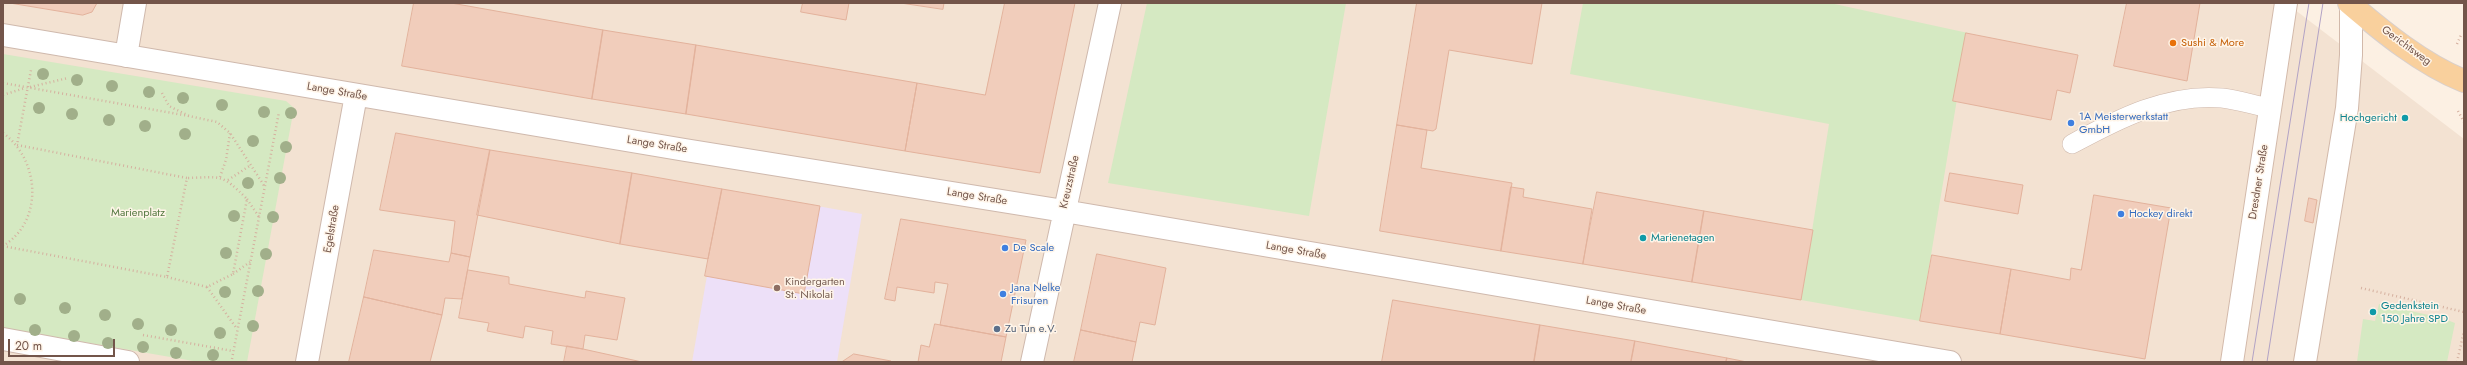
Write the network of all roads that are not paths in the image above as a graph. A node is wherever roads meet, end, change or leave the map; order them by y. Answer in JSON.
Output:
{"nodes":[{"id":1,"x":135,"y":3,"type":"edge"},
{"id":2,"x":1110,"y":3,"type":"edge"},
{"id":3,"x":2286,"y":3,"type":"edge"},
{"id":4,"x":2351,"y":4,"type":"edge"},
{"id":5,"x":3,"y":35,"type":"edge"},
{"id":6,"x":126,"y":56,"type":"junction"},
{"id":7,"x":2464,"y":81,"type":"edge"},
{"id":8,"x":356,"y":95,"type":"junction"},
{"id":9,"x":2270,"y":108,"type":"junction"},
{"id":10,"x":2072,"y":144,"type":"dead end"},
{"id":11,"x":1064,"y":211,"type":"junction"},
{"id":12,"x":3,"y":339,"type":"edge"},
{"id":13,"x":128,"y":362,"type":"edge"},
{"id":14,"x":307,"y":362,"type":"edge"},
{"id":15,"x":1032,"y":362,"type":"edge"},
{"id":16,"x":1950,"y":362,"type":"edge"},
{"id":17,"x":2232,"y":362,"type":"edge"},
{"id":18,"x":2305,"y":362,"type":"edge"}],
"edges":[{"from":1,"to":6,"type":"street"},
{"from":2,"to":11,"type":"street","name":"Kreuzstraße"},
{"from":3,"to":9,"type":"street","name":"Dresdner Straße"},
{"from":4,"to":7,"type":"main road","name":"Gerichtsweg"},
{"from":4,"to":18,"type":"street"},
{"from":5,"to":6,"type":"street","name":"Lange Straße"},
{"from":6,"to":8,"type":"street","name":"Lange Straße"},
{"from":8,"to":11,"type":"street","name":"Lange Straße"},
{"from":8,"to":14,"type":"street","name":"Egelstraße"},
{"from":9,"to":10,"type":"lane"},
{"from":9,"to":17,"type":"street","name":"Dresdner Straße"},
{"from":11,"to":15,"type":"street","name":"Kreuzstraße"},
{"from":11,"to":16,"type":"street","name":"Lange Straße"},
{"from":12,"to":13,"type":"street"}]}
